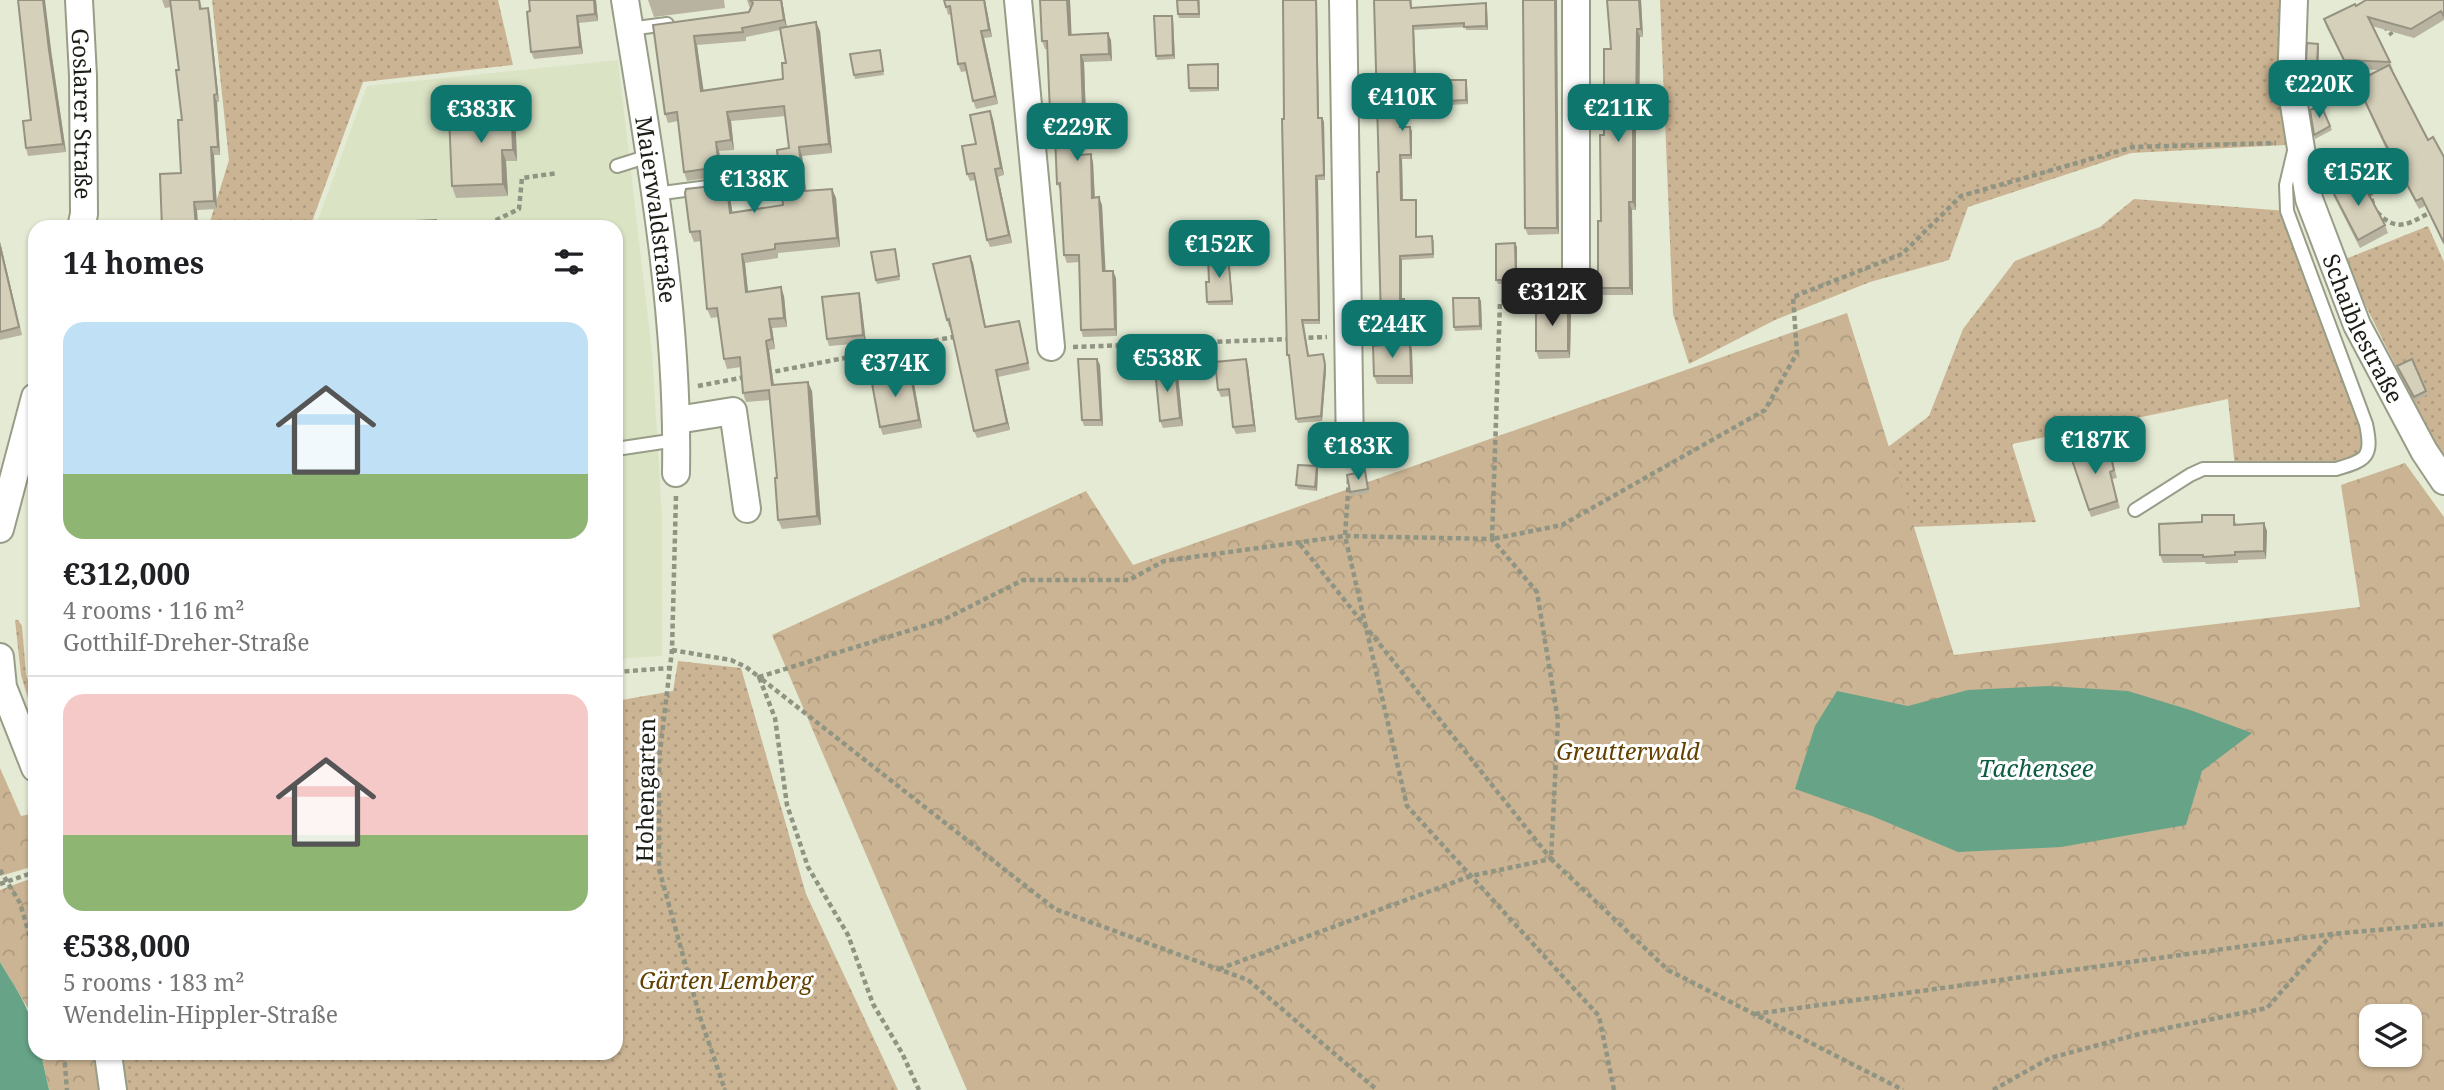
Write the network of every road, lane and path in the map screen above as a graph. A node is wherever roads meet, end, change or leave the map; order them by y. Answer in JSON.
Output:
{"nodes":[{"id":1,"x":79,"y":0,"type":"edge"},
{"id":2,"x":625,"y":0,"type":"edge"},
{"id":3,"x":1018,"y":0,"type":"edge"},
{"id":4,"x":1343,"y":0,"type":"edge"},
{"id":5,"x":1576,"y":0,"type":"edge"},
{"id":6,"x":2294,"y":0,"type":"edge"},
{"id":7,"x":2376,"y":18,"type":"edge"},
{"id":8,"x":682,"y":22,"type":"edge"},
{"id":9,"x":629,"y":29,"type":"junction"},
{"id":10,"x":2392,"y":35,"type":"edge"},
{"id":11,"x":2299,"y":134,"type":"junction"},
{"id":12,"x":649,"y":156,"type":"junction"},
{"id":13,"x":617,"y":166,"type":"dead end"},
{"id":14,"x":2392,"y":169,"type":"edge"},
{"id":15,"x":558,"y":173,"type":"dead end"},
{"id":16,"x":775,"y":177,"type":"dead end"},
{"id":17,"x":654,"y":194,"type":"junction"},
{"id":18,"x":2438,"y":209,"type":"edge"},
{"id":19,"x":83,"y":220,"type":"edge"},
{"id":20,"x":496,"y":220,"type":"edge"},
{"id":21,"x":1576,"y":278,"type":"joint"},
{"id":22,"x":964,"y":335,"type":"edge"},
{"id":23,"x":1348,"y":337,"type":"junction"},
{"id":24,"x":1051,"y":346,"type":"dead end"},
{"id":25,"x":1100,"y":347,"type":"dead end"},
{"id":26,"x":676,"y":390,"type":"junction"},
{"id":27,"x":28,"y":423,"type":"edge"},
{"id":28,"x":677,"y":430,"type":"junction"},
{"id":29,"x":623,"y":447,"type":"edge"},
{"id":30,"x":1350,"y":452,"type":"joint"},
{"id":31,"x":676,"y":473,"type":"joint"},
{"id":32,"x":2444,"y":481,"type":"edge"},
{"id":33,"x":747,"y":509,"type":"dead end"},
{"id":34,"x":2135,"y":510,"type":"dead end"},
{"id":35,"x":0,"y":528,"type":"edge"},
{"id":36,"x":1345,"y":536,"type":"junction"},
{"id":37,"x":1492,"y":539,"type":"junction"},
{"id":38,"x":1299,"y":542,"type":"junction"},
{"id":39,"x":1365,"y":626,"type":"junction"},
{"id":40,"x":672,"y":650,"type":"junction"},
{"id":41,"x":0,"y":657,"type":"edge"},
{"id":42,"x":670,"y":668,"type":"junction"},
{"id":43,"x":623,"y":671,"type":"edge"},
{"id":44,"x":758,"y":677,"type":"junction"},
{"id":45,"x":28,"y":750,"type":"edge"},
{"id":46,"x":1551,"y":859,"type":"junction"},
{"id":47,"x":0,"y":870,"type":"edge"},
{"id":48,"x":28,"y":875,"type":"edge"},
{"id":49,"x":1471,"y":876,"type":"junction"},
{"id":50,"x":9,"y":882,"type":"junction"},
{"id":51,"x":0,"y":884,"type":"edge"},
{"id":52,"x":2444,"y":924,"type":"edge"},
{"id":53,"x":28,"y":930,"type":"edge"},
{"id":54,"x":2332,"y":933,"type":"junction"},
{"id":55,"x":1218,"y":970,"type":"junction"},
{"id":56,"x":1754,"y":1014,"type":"junction"},
{"id":57,"x":64,"y":1060,"type":"edge"},
{"id":58,"x":109,"y":1060,"type":"edge"},
{"id":59,"x":66,"y":1090,"type":"edge"},
{"id":60,"x":113,"y":1090,"type":"edge"},
{"id":61,"x":724,"y":1090,"type":"edge"},
{"id":62,"x":919,"y":1090,"type":"edge"},
{"id":63,"x":1377,"y":1090,"type":"edge"},
{"id":64,"x":1614,"y":1090,"type":"edge"},
{"id":65,"x":1903,"y":1090,"type":"edge"},
{"id":66,"x":1993,"y":1090,"type":"edge"}],
"edges":[{"from":1,"to":19,"type":"street","name":"Goslarer Straße"},
{"from":2,"to":9,"type":"street","name":"Maierwaldstraße"},
{"from":3,"to":24,"type":"street"},
{"from":4,"to":23,"type":"street"},
{"from":5,"to":21,"type":"street"},
{"from":6,"to":11,"type":"street","name":"Schaiblestraße"},
{"from":7,"to":10,"type":"path"},
{"from":8,"to":9,"type":"lane"},
{"from":9,"to":12,"type":"street","name":"Maierwaldstraße"},
{"from":11,"to":32,"type":"street","name":"Schaiblestraße"},
{"from":11,"to":34,"type":"lane"},
{"from":11,"to":37,"type":"path"},
{"from":12,"to":13,"type":"lane"},
{"from":12,"to":17,"type":"street","name":"Maierwaldstraße"},
{"from":14,"to":18,"type":"path"},
{"from":15,"to":20,"type":"path"},
{"from":16,"to":17,"type":"lane"},
{"from":17,"to":26,"type":"street","name":"Maierwaldstraße"},
{"from":21,"to":37,"type":"path"},
{"from":22,"to":26,"type":"path"},
{"from":23,"to":25,"type":"path"},
{"from":23,"to":30,"type":"street"},
{"from":26,"to":28,"type":"street","name":"Maierwaldstraße"},
{"from":27,"to":35,"type":"street"},
{"from":28,"to":29,"type":"lane"},
{"from":28,"to":31,"type":"street","name":"Maierwaldstraße"},
{"from":28,"to":33,"type":"street"},
{"from":30,"to":36,"type":"path"},
{"from":31,"to":40,"type":"path","name":"Hohengarten"},
{"from":36,"to":37,"type":"path"},
{"from":36,"to":38,"type":"path"},
{"from":36,"to":39,"type":"path"},
{"from":37,"to":46,"type":"path"},
{"from":38,"to":39,"type":"path"},
{"from":38,"to":44,"type":"path"},
{"from":39,"to":46,"type":"path"},
{"from":39,"to":49,"type":"path"},
{"from":40,"to":42,"type":"path","name":"Hohengarten"},
{"from":40,"to":44,"type":"path"},
{"from":41,"to":45,"type":"street"},
{"from":42,"to":43,"type":"path"},
{"from":42,"to":61,"type":"path","name":"Hohengarten"},
{"from":44,"to":55,"type":"path"},
{"from":44,"to":62,"type":"path"},
{"from":46,"to":49,"type":"path"},
{"from":46,"to":56,"type":"path"},
{"from":47,"to":50,"type":"path"},
{"from":48,"to":50,"type":"path"},
{"from":49,"to":55,"type":"path"},
{"from":49,"to":64,"type":"path"},
{"from":50,"to":51,"type":"path"},
{"from":50,"to":53,"type":"path"},
{"from":52,"to":54,"type":"path"},
{"from":54,"to":56,"type":"path"},
{"from":54,"to":66,"type":"path"},
{"from":55,"to":63,"type":"path"},
{"from":56,"to":65,"type":"path"},
{"from":57,"to":59,"type":"path"},
{"from":58,"to":60,"type":"street"}]}
